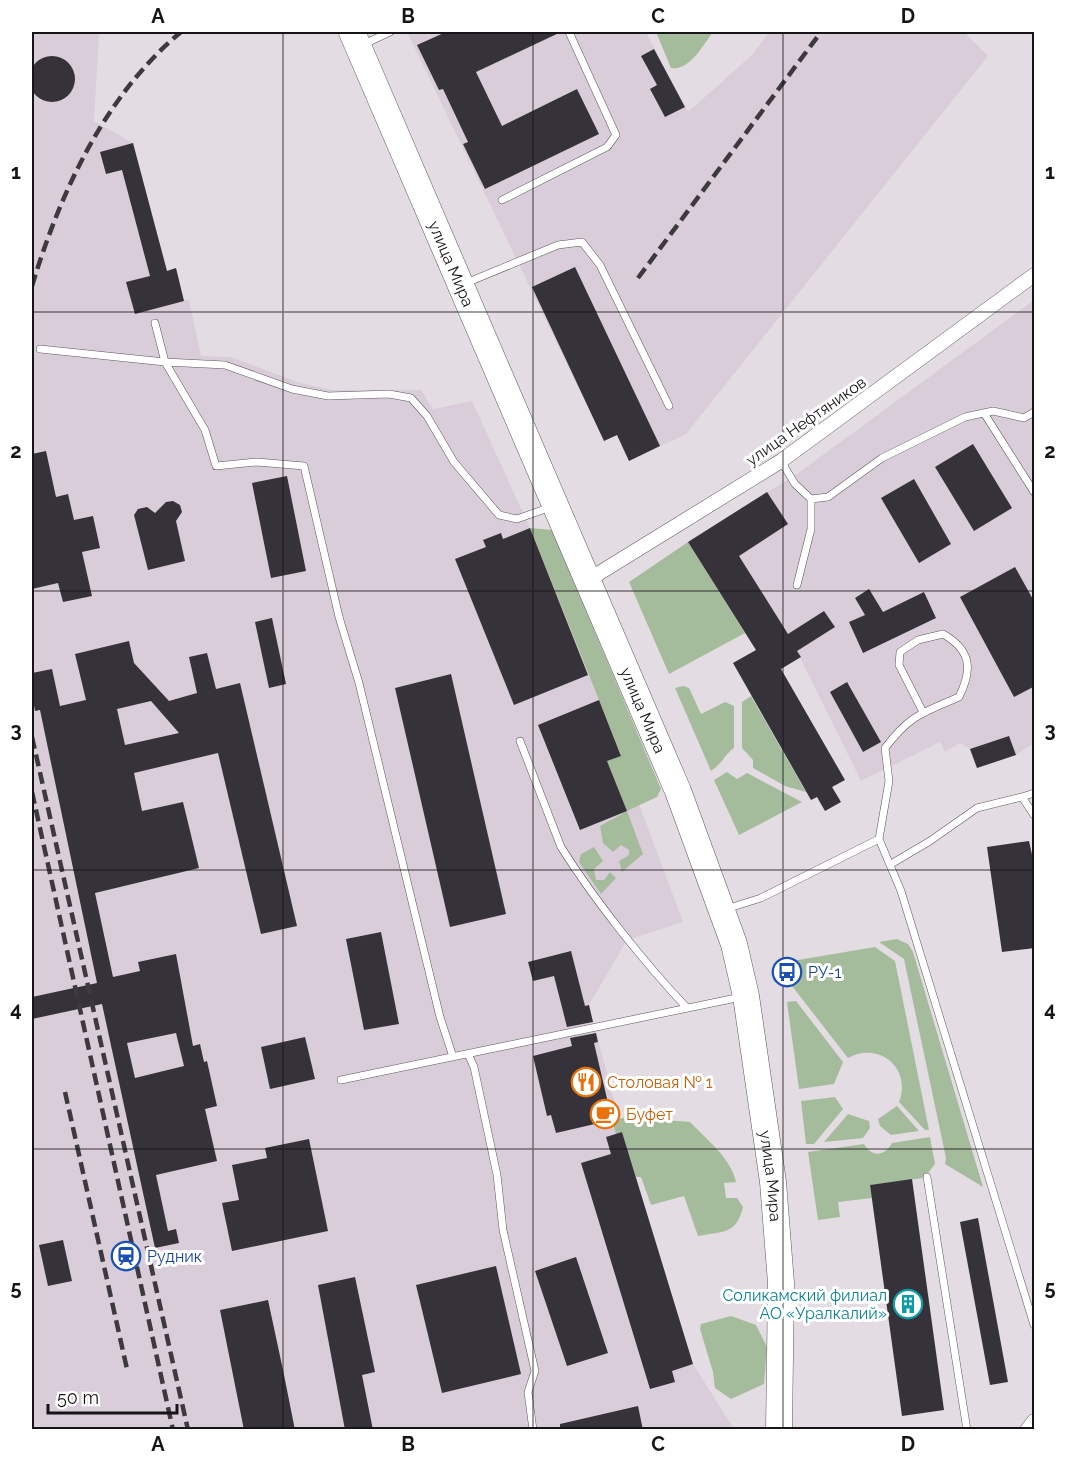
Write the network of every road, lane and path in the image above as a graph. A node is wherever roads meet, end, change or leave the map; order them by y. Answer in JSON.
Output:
{"nodes":[{"id":1,"x":390,"y":32,"type":"edge"},
{"id":2,"x":568,"y":32,"type":"edge"},
{"id":3,"x":355,"y":39,"type":"edge"},
{"id":4,"x":502,"y":200,"type":"dead end"},
{"id":5,"x":1035,"y":275,"type":"edge"},
{"id":6,"x":461,"y":285,"type":"junction"},
{"id":7,"x":155,"y":323,"type":"dead end"},
{"id":8,"x":40,"y":349,"type":"dead end"},
{"id":9,"x":165,"y":362,"type":"junction"},
{"id":10,"x":669,"y":406,"type":"dead end"},
{"id":11,"x":1035,"y":412,"type":"edge"},
{"id":12,"x":984,"y":413,"type":"junction"},
{"id":13,"x":781,"y":461,"type":"junction"},
{"id":14,"x":1035,"y":492,"type":"edge"},
{"id":15,"x":811,"y":499,"type":"junction"},
{"id":16,"x":556,"y":505,"type":"junction"},
{"id":17,"x":588,"y":580,"type":"junction"},
{"id":18,"x":797,"y":585,"type":"dead end"},
{"id":19,"x":923,"y":712,"type":"junction"},
{"id":20,"x":520,"y":741,"type":"dead end"},
{"id":21,"x":1035,"y":793,"type":"edge"},
{"id":22,"x":1022,"y":797,"type":"junction"},
{"id":23,"x":1035,"y":815,"type":"edge"},
{"id":24,"x":879,"y":839,"type":"junction"},
{"id":25,"x":891,"y":864,"type":"junction"},
{"id":26,"x":723,"y":910,"type":"junction"},
{"id":27,"x":746,"y":996,"type":"junction"},
{"id":28,"x":687,"y":1008,"type":"junction"},
{"id":29,"x":468,"y":1054,"type":"junction"},
{"id":30,"x":453,"y":1057,"type":"junction"},
{"id":31,"x":341,"y":1080,"type":"dead end"},
{"id":32,"x":927,"y":1177,"type":"dead end"},
{"id":33,"x":1035,"y":1325,"type":"edge"},
{"id":34,"x":1035,"y":1421,"type":"edge"},
{"id":35,"x":533,"y":1430,"type":"edge"},
{"id":36,"x":779,"y":1430,"type":"edge"},
{"id":37,"x":967,"y":1430,"type":"edge"},
{"id":38,"x":1027,"y":1430,"type":"edge"}],
"edges":[{"from":1,"to":3,"type":"lane"},
{"from":2,"to":4,"type":"lane"},
{"from":3,"to":6,"type":"highway","name":"улица Мира"},
{"from":5,"to":13,"type":"street","name":"улица Нефтяников"},
{"from":6,"to":10,"type":"lane"},
{"from":6,"to":16,"type":"highway","name":"улица Мира"},
{"from":7,"to":9,"type":"lane"},
{"from":8,"to":9,"type":"lane"},
{"from":9,"to":16,"type":"lane"},
{"from":9,"to":30,"type":"lane"},
{"from":11,"to":12,"type":"lane"},
{"from":12,"to":14,"type":"lane"},
{"from":12,"to":15,"type":"lane"},
{"from":13,"to":15,"type":"lane"},
{"from":13,"to":17,"type":"street","name":"улица Нефтяников"},
{"from":15,"to":18,"type":"lane"},
{"from":16,"to":17,"type":"highway","name":"улица Мира"},
{"from":17,"to":26,"type":"highway","name":"улица Мира"},
{"from":19,"to":19,"type":"lane"},
{"from":19,"to":24,"type":"lane"},
{"from":20,"to":28,"type":"lane"},
{"from":21,"to":22,"type":"lane"},
{"from":22,"to":23,"type":"lane"},
{"from":22,"to":25,"type":"lane"},
{"from":24,"to":25,"type":"lane"},
{"from":24,"to":26,"type":"lane"},
{"from":25,"to":33,"type":"lane"},
{"from":26,"to":27,"type":"highway","name":"улица Мира"},
{"from":27,"to":28,"type":"lane"},
{"from":27,"to":36,"type":"highway","name":"улица Мира"},
{"from":28,"to":29,"type":"lane"},
{"from":29,"to":30,"type":"lane"},
{"from":29,"to":35,"type":"lane"},
{"from":30,"to":31,"type":"lane"},
{"from":32,"to":37,"type":"lane"},
{"from":34,"to":38,"type":"street"}]}
